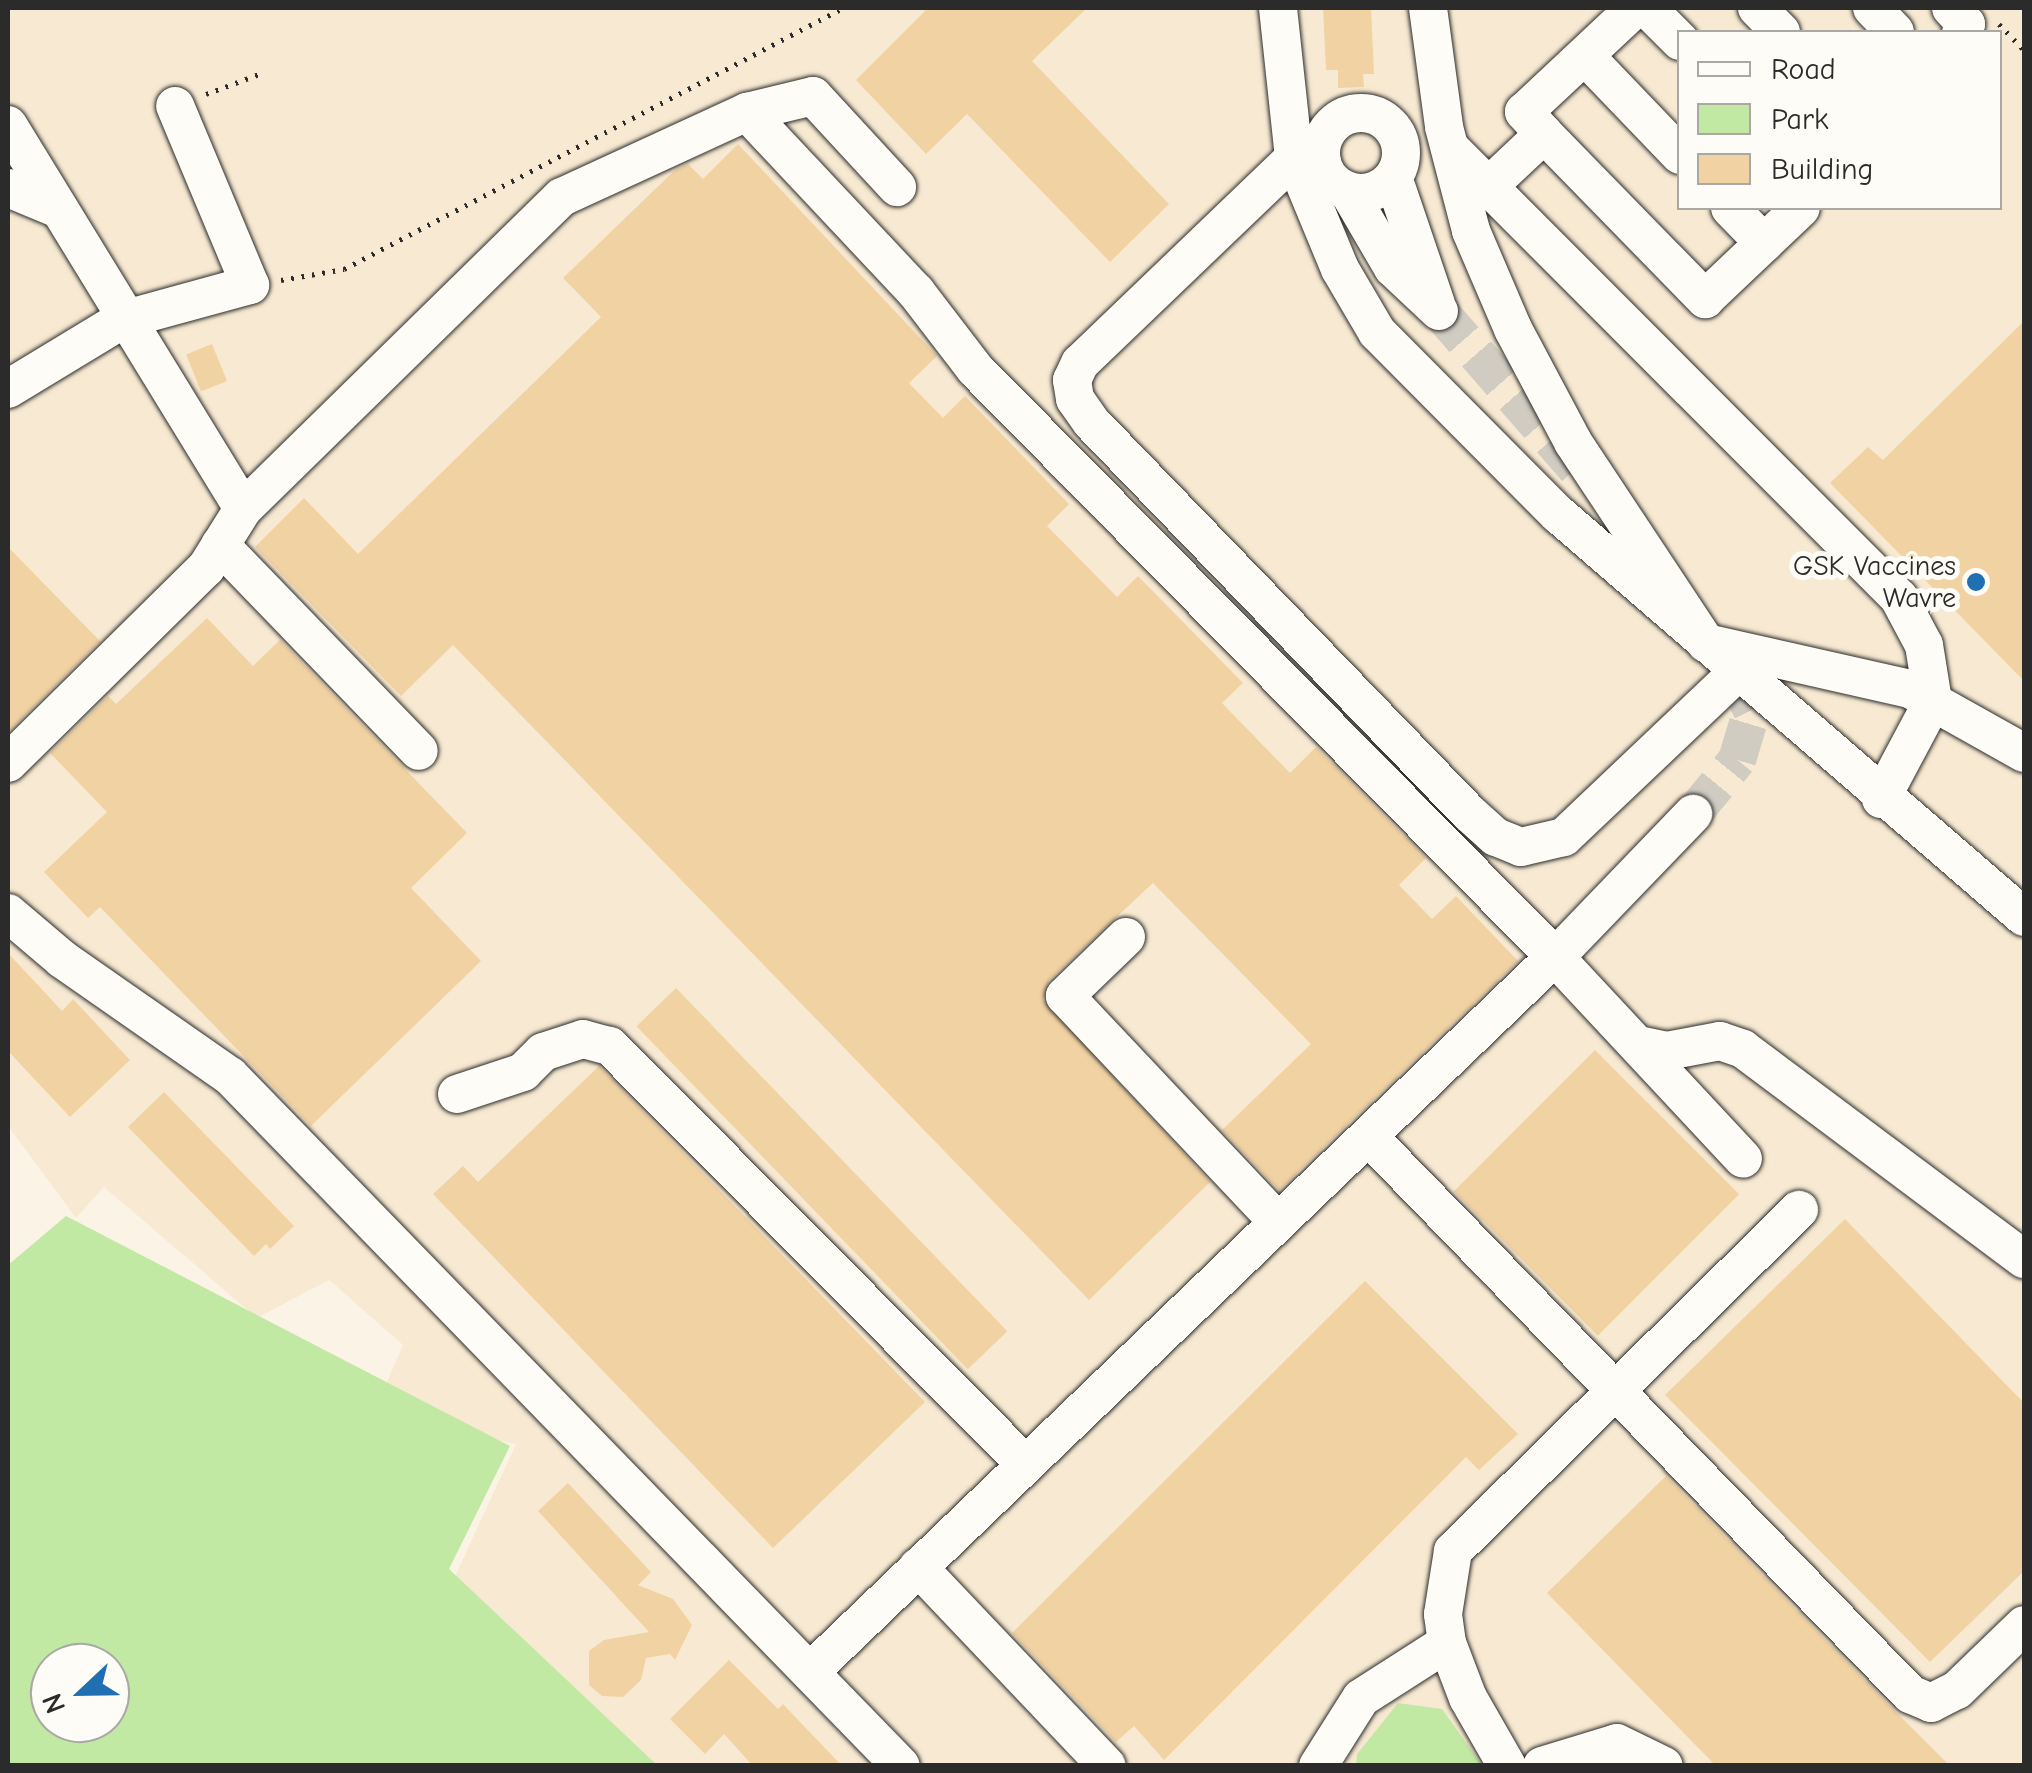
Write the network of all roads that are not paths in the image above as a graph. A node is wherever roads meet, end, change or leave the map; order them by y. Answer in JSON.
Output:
{"nodes":[{"id":1,"x":1278,"y":8,"type":"edge"},
{"id":2,"x":1428,"y":8,"type":"edge"},
{"id":3,"x":1635,"y":8,"type":"edge"},
{"id":4,"x":1647,"y":8,"type":"edge"},
{"id":5,"x":1757,"y":8,"type":"edge"},
{"id":6,"x":1872,"y":8,"type":"edge"},
{"id":7,"x":1950,"y":8,"type":"edge"},
{"id":8,"x":1979,"y":27,"type":"edge"},
{"id":9,"x":1779,"y":30,"type":"edge"},
{"id":10,"x":1893,"y":30,"type":"edge"},
{"id":11,"x":1677,"y":39,"type":"edge"},
{"id":12,"x":1584,"y":56,"type":"junction"},
{"id":13,"x":175,"y":106,"type":"road end"},
{"id":14,"x":747,"y":112,"type":"junction"},
{"id":15,"x":8,"y":125,"type":"edge"},
{"id":16,"x":1544,"y":134,"type":"junction"},
{"id":17,"x":1447,"y":137,"type":"junction"},
{"id":18,"x":1677,"y":152,"type":"edge"},
{"id":19,"x":1396,"y":158,"type":"junction"},
{"id":20,"x":1308,"y":160,"type":"junction"},
{"id":21,"x":1492,"y":184,"type":"junction"},
{"id":22,"x":898,"y":187,"type":"dead end"},
{"id":23,"x":8,"y":188,"type":"edge"},
{"id":24,"x":1348,"y":191,"type":"junction"},
{"id":25,"x":56,"y":208,"type":"junction"},
{"id":26,"x":1732,"y":210,"type":"edge"},
{"id":27,"x":1799,"y":210,"type":"edge"},
{"id":28,"x":1764,"y":243,"type":"junction"},
{"id":29,"x":122,"y":320,"type":"junction"},
{"id":30,"x":8,"y":389,"type":"edge"},
{"id":31,"x":1598,"y":482,"type":"junction"},
{"id":32,"x":243,"y":509,"type":"junction"},
{"id":33,"x":1558,"y":514,"type":"junction"},
{"id":34,"x":220,"y":546,"type":"junction"},
{"id":35,"x":1706,"y":642,"type":"junction"},
{"id":36,"x":1739,"y":672,"type":"junction"},
{"id":37,"x":1934,"y":701,"type":"junction"},
{"id":38,"x":420,"y":751,"type":"dead end"},
{"id":39,"x":2024,"y":753,"type":"edge"},
{"id":40,"x":8,"y":763,"type":"edge"},
{"id":41,"x":1881,"y":798,"type":"junction"},
{"id":42,"x":1693,"y":814,"type":"tunnel mouth"},
{"id":43,"x":8,"y":913,"type":"edge"},
{"id":44,"x":2024,"y":916,"type":"edge"},
{"id":45,"x":1126,"y":937,"type":"dead end"},
{"id":46,"x":1554,"y":956,"type":"junction"},
{"id":47,"x":1639,"y":1045,"type":"junction"},
{"id":48,"x":456,"y":1094,"type":"dead end"},
{"id":49,"x":1368,"y":1136,"type":"junction"},
{"id":50,"x":1744,"y":1159,"type":"dead end"},
{"id":51,"x":1799,"y":1210,"type":"dead end"},
{"id":52,"x":1278,"y":1222,"type":"junction"},
{"id":53,"x":2024,"y":1259,"type":"edge"},
{"id":54,"x":1614,"y":1389,"type":"junction"},
{"id":55,"x":1025,"y":1464,"type":"junction"},
{"id":56,"x":918,"y":1568,"type":"junction"},
{"id":57,"x":2024,"y":1625,"type":"edge"},
{"id":58,"x":1447,"y":1642,"type":"junction"},
{"id":59,"x":812,"y":1671,"type":"junction"},
{"id":60,"x":1325,"y":1760,"type":"edge"},
{"id":61,"x":901,"y":1766,"type":"edge"},
{"id":62,"x":1107,"y":1766,"type":"edge"},
{"id":63,"x":1507,"y":1766,"type":"edge"},
{"id":64,"x":1542,"y":1766,"type":"edge"},
{"id":65,"x":1664,"y":1766,"type":"edge"}],
"edges":[{"from":1,"to":20,"type":"street"},
{"from":2,"to":17,"type":"street"},
{"from":3,"to":12,"type":"street"},
{"from":4,"to":11,"type":"street"},
{"from":5,"to":9,"type":"street"},
{"from":6,"to":10,"type":"street"},
{"from":7,"to":8,"type":"street"},
{"from":12,"to":16,"type":"street"},
{"from":12,"to":18,"type":"street"},
{"from":13,"to":29,"type":"street"},
{"from":14,"to":22,"type":"street"},
{"from":14,"to":32,"type":"street"},
{"from":14,"to":46,"type":"street"},
{"from":15,"to":25,"type":"street"},
{"from":16,"to":21,"type":"street"},
{"from":16,"to":28,"type":"street"},
{"from":17,"to":19,"type":"street"},
{"from":17,"to":21,"type":"street"},
{"from":17,"to":31,"type":"street"},
{"from":19,"to":20,"type":"street"},
{"from":19,"to":24,"type":"street"},
{"from":19,"to":24,"type":"street"},
{"from":20,"to":24,"type":"street"},
{"from":20,"to":33,"type":"street"},
{"from":20,"to":36,"type":"street"},
{"from":21,"to":37,"type":"street"},
{"from":23,"to":25,"type":"street"},
{"from":25,"to":29,"type":"street"},
{"from":26,"to":28,"type":"street"},
{"from":27,"to":28,"type":"street"},
{"from":29,"to":30,"type":"street"},
{"from":29,"to":32,"type":"street"},
{"from":31,"to":33,"type":"street"},
{"from":31,"to":35,"type":"street"},
{"from":32,"to":34,"type":"street"},
{"from":33,"to":35,"type":"street"},
{"from":34,"to":38,"type":"street"},
{"from":34,"to":40,"type":"street"},
{"from":35,"to":36,"type":"street"},
{"from":35,"to":37,"type":"street"},
{"from":36,"to":41,"type":"street"},
{"from":37,"to":39,"type":"street"},
{"from":37,"to":41,"type":"street"},
{"from":41,"to":44,"type":"street"},
{"from":42,"to":46,"type":"street"},
{"from":43,"to":59,"type":"street"},
{"from":45,"to":52,"type":"street"},
{"from":46,"to":47,"type":"street"},
{"from":46,"to":49,"type":"street"},
{"from":47,"to":50,"type":"street"},
{"from":47,"to":53,"type":"street"},
{"from":48,"to":55,"type":"street"},
{"from":49,"to":52,"type":"street"},
{"from":49,"to":54,"type":"street"},
{"from":51,"to":54,"type":"street"},
{"from":52,"to":55,"type":"street"},
{"from":54,"to":57,"type":"street"},
{"from":54,"to":58,"type":"street"},
{"from":55,"to":56,"type":"street"},
{"from":56,"to":59,"type":"street"},
{"from":56,"to":62,"type":"street"},
{"from":58,"to":60,"type":"street"},
{"from":58,"to":63,"type":"street"},
{"from":59,"to":61,"type":"street"},
{"from":64,"to":65,"type":"street"}]}
